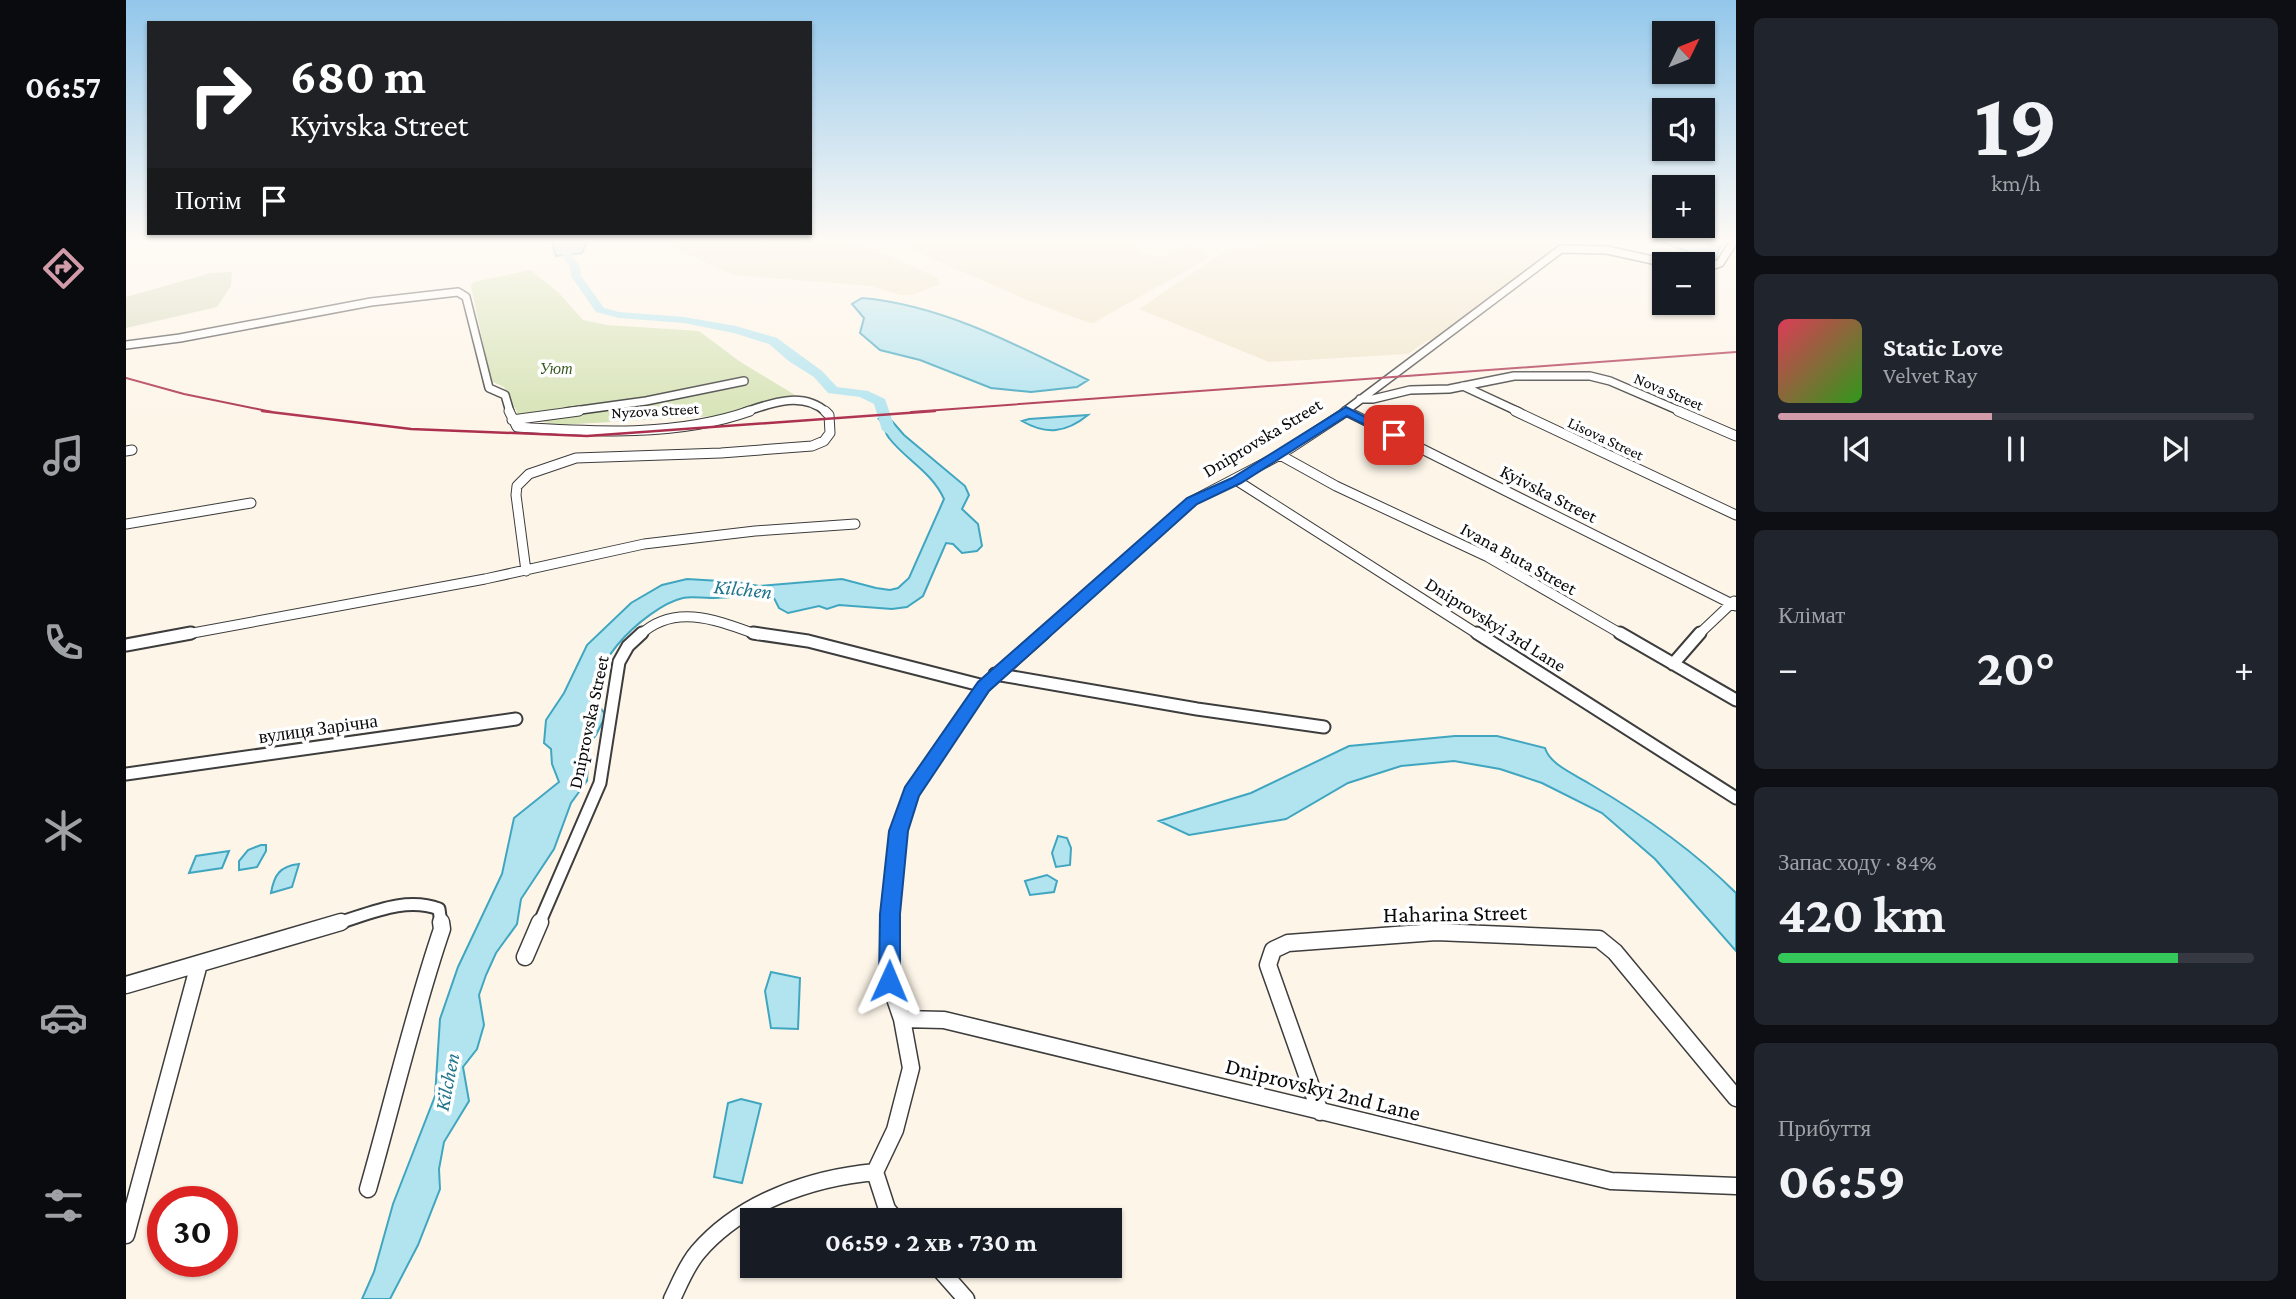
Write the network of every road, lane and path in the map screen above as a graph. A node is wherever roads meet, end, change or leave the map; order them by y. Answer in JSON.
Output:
{"nodes":[{"id":1,"x":383,"y":301,"type":"edge"},
{"id":2,"x":467,"y":301,"type":"edge"},
{"id":3,"x":1492,"y":301,"type":"edge"},
{"id":4,"x":126,"y":345,"type":"edge"},
{"id":5,"x":744,"y":381,"type":"dead end"},
{"id":6,"x":1463,"y":386,"type":"junction"},
{"id":7,"x":1360,"y":399,"type":"junction"},
{"id":8,"x":1346,"y":411,"type":"junction"},
{"id":9,"x":512,"y":420,"type":"junction"},
{"id":10,"x":1736,"y":436,"type":"edge"},
{"id":11,"x":1280,"y":455,"type":"junction"},
{"id":12,"x":1236,"y":481,"type":"junction"},
{"id":13,"x":251,"y":503,"type":"dead end"},
{"id":14,"x":1736,"y":514,"type":"edge"},
{"id":15,"x":126,"y":524,"type":"edge"},
{"id":16,"x":855,"y":524,"type":"dead end"},
{"id":17,"x":526,"y":571,"type":"junction"},
{"id":18,"x":1734,"y":603,"type":"edge"},
{"id":19,"x":126,"y":645,"type":"edge"},
{"id":20,"x":1673,"y":664,"type":"junction"},
{"id":21,"x":995,"y":674,"type":"junction"},
{"id":22,"x":984,"y":686,"type":"junction"},
{"id":23,"x":1736,"y":700,"type":"edge"},
{"id":24,"x":516,"y":719,"type":"dead end"},
{"id":25,"x":1324,"y":727,"type":"dead end"},
{"id":26,"x":126,"y":774,"type":"edge"},
{"id":27,"x":1736,"y":798,"type":"edge"},
{"id":28,"x":525,"y":957,"type":"dead end"},
{"id":29,"x":199,"y":964,"type":"junction"},
{"id":30,"x":126,"y":985,"type":"edge"},
{"id":31,"x":902,"y":1019,"type":"junction"},
{"id":32,"x":1736,"y":1098,"type":"edge"},
{"id":33,"x":1320,"y":1112,"type":"junction"},
{"id":34,"x":875,"y":1172,"type":"junction"},
{"id":35,"x":1736,"y":1186,"type":"edge"},
{"id":36,"x":368,"y":1189,"type":"dead end"},
{"id":37,"x":887,"y":1208,"type":"edge"},
{"id":38,"x":126,"y":1235,"type":"edge"},
{"id":39,"x":947,"y":1278,"type":"edge"},
{"id":40,"x":671,"y":1299,"type":"edge"},
{"id":41,"x":966,"y":1299,"type":"edge"}],
"edges":[{"from":1,"to":4,"type":"street"},
{"from":2,"to":9,"type":"street"},
{"from":3,"to":7,"type":"street","name":"Dniprovska Street"},
{"from":5,"to":9,"type":"street"},
{"from":6,"to":7,"type":"street","name":"Nova Street"},
{"from":6,"to":10,"type":"street","name":"Nova Street"},
{"from":6,"to":14,"type":"street","name":"Lisova Street"},
{"from":7,"to":8,"type":"street","name":"Dniprovska Street"},
{"from":8,"to":11,"type":"street","name":"Dniprovska Street"},
{"from":8,"to":18,"type":"street","name":"Kyivska Street"},
{"from":9,"to":17,"type":"street","name":"Nyzova Street"},
{"from":11,"to":12,"type":"street","name":"Dniprovska Street"},
{"from":11,"to":20,"type":"street","name":"Ivana Buta Street"},
{"from":12,"to":21,"type":"street","name":"Dniprovska Street"},
{"from":12,"to":27,"type":"street","name":"Dniprovskyi 3rd Lane"},
{"from":13,"to":15,"type":"street"},
{"from":16,"to":17,"type":"street"},
{"from":17,"to":19,"type":"street"},
{"from":18,"to":20,"type":"street"},
{"from":20,"to":23,"type":"street","name":"Ivana Buta Street"},
{"from":21,"to":22,"type":"street","name":"Dniprovska Street"},
{"from":21,"to":25,"type":"street"},
{"from":22,"to":28,"type":"street","name":"Dniprovska Street"},
{"from":22,"to":31,"type":"street","name":"Dniprovska Street"},
{"from":24,"to":26,"type":"street","name":"вулиця Зарічна"},
{"from":29,"to":30,"type":"street"},
{"from":29,"to":36,"type":"street"},
{"from":29,"to":38,"type":"street"},
{"from":31,"to":33,"type":"street","name":"Dniprovskyi 2nd Lane"},
{"from":31,"to":34,"type":"street","name":"Dniprovska Street"},
{"from":32,"to":33,"type":"street","name":"Haharina Street"},
{"from":33,"to":35,"type":"street","name":"Dniprovskyi 2nd Lane"},
{"from":34,"to":37,"type":"street"},
{"from":34,"to":40,"type":"street"},
{"from":39,"to":41,"type":"street"}]}
